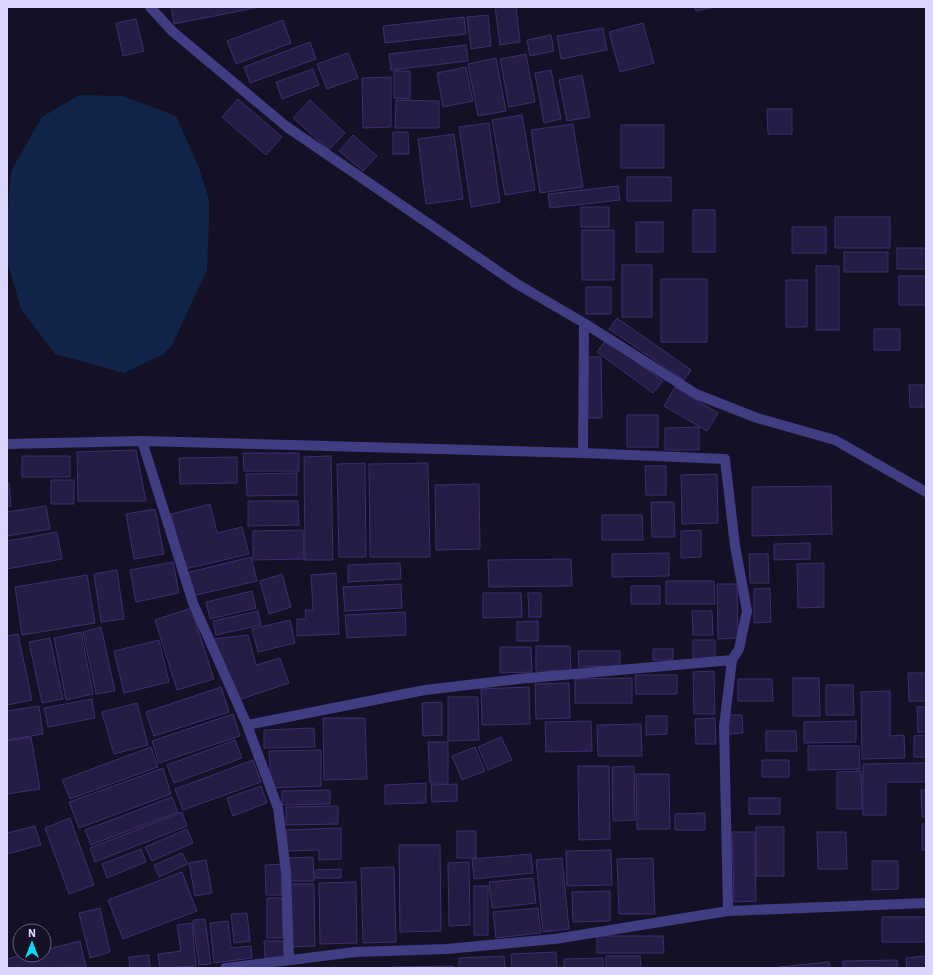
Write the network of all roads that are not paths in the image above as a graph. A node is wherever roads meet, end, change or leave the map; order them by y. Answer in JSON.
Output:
{"nodes":[{"id":1,"x":150,"y":7,"type":"edge"},
{"id":2,"x":584,"y":323,"type":"junction"},
{"id":3,"x":142,"y":441,"type":"junction"},
{"id":4,"x":7,"y":444,"type":"edge"},
{"id":5,"x":583,"y":453,"type":"junction"},
{"id":6,"x":926,"y":492,"type":"edge"},
{"id":7,"x":732,"y":660,"type":"junction"},
{"id":8,"x":247,"y":725,"type":"junction"},
{"id":9,"x":926,"y":903,"type":"edge"},
{"id":10,"x":728,"y":911,"type":"junction"},
{"id":11,"x":289,"y":960,"type":"junction"},
{"id":12,"x":247,"y":967,"type":"edge"},
{"id":13,"x":225,"y":968,"type":"edge"}],
"edges":[{"from":1,"to":2,"type":"street"},
{"from":2,"to":5,"type":"street"},
{"from":2,"to":6,"type":"street"},
{"from":3,"to":4,"type":"street"},
{"from":3,"to":5,"type":"street"},
{"from":3,"to":8,"type":"street"},
{"from":5,"to":7,"type":"street"},
{"from":7,"to":8,"type":"street"},
{"from":7,"to":10,"type":"street"},
{"from":8,"to":11,"type":"street"},
{"from":9,"to":10,"type":"street"},
{"from":10,"to":11,"type":"street"},
{"from":11,"to":12,"type":"street"},
{"from":12,"to":13,"type":"street"}]}
